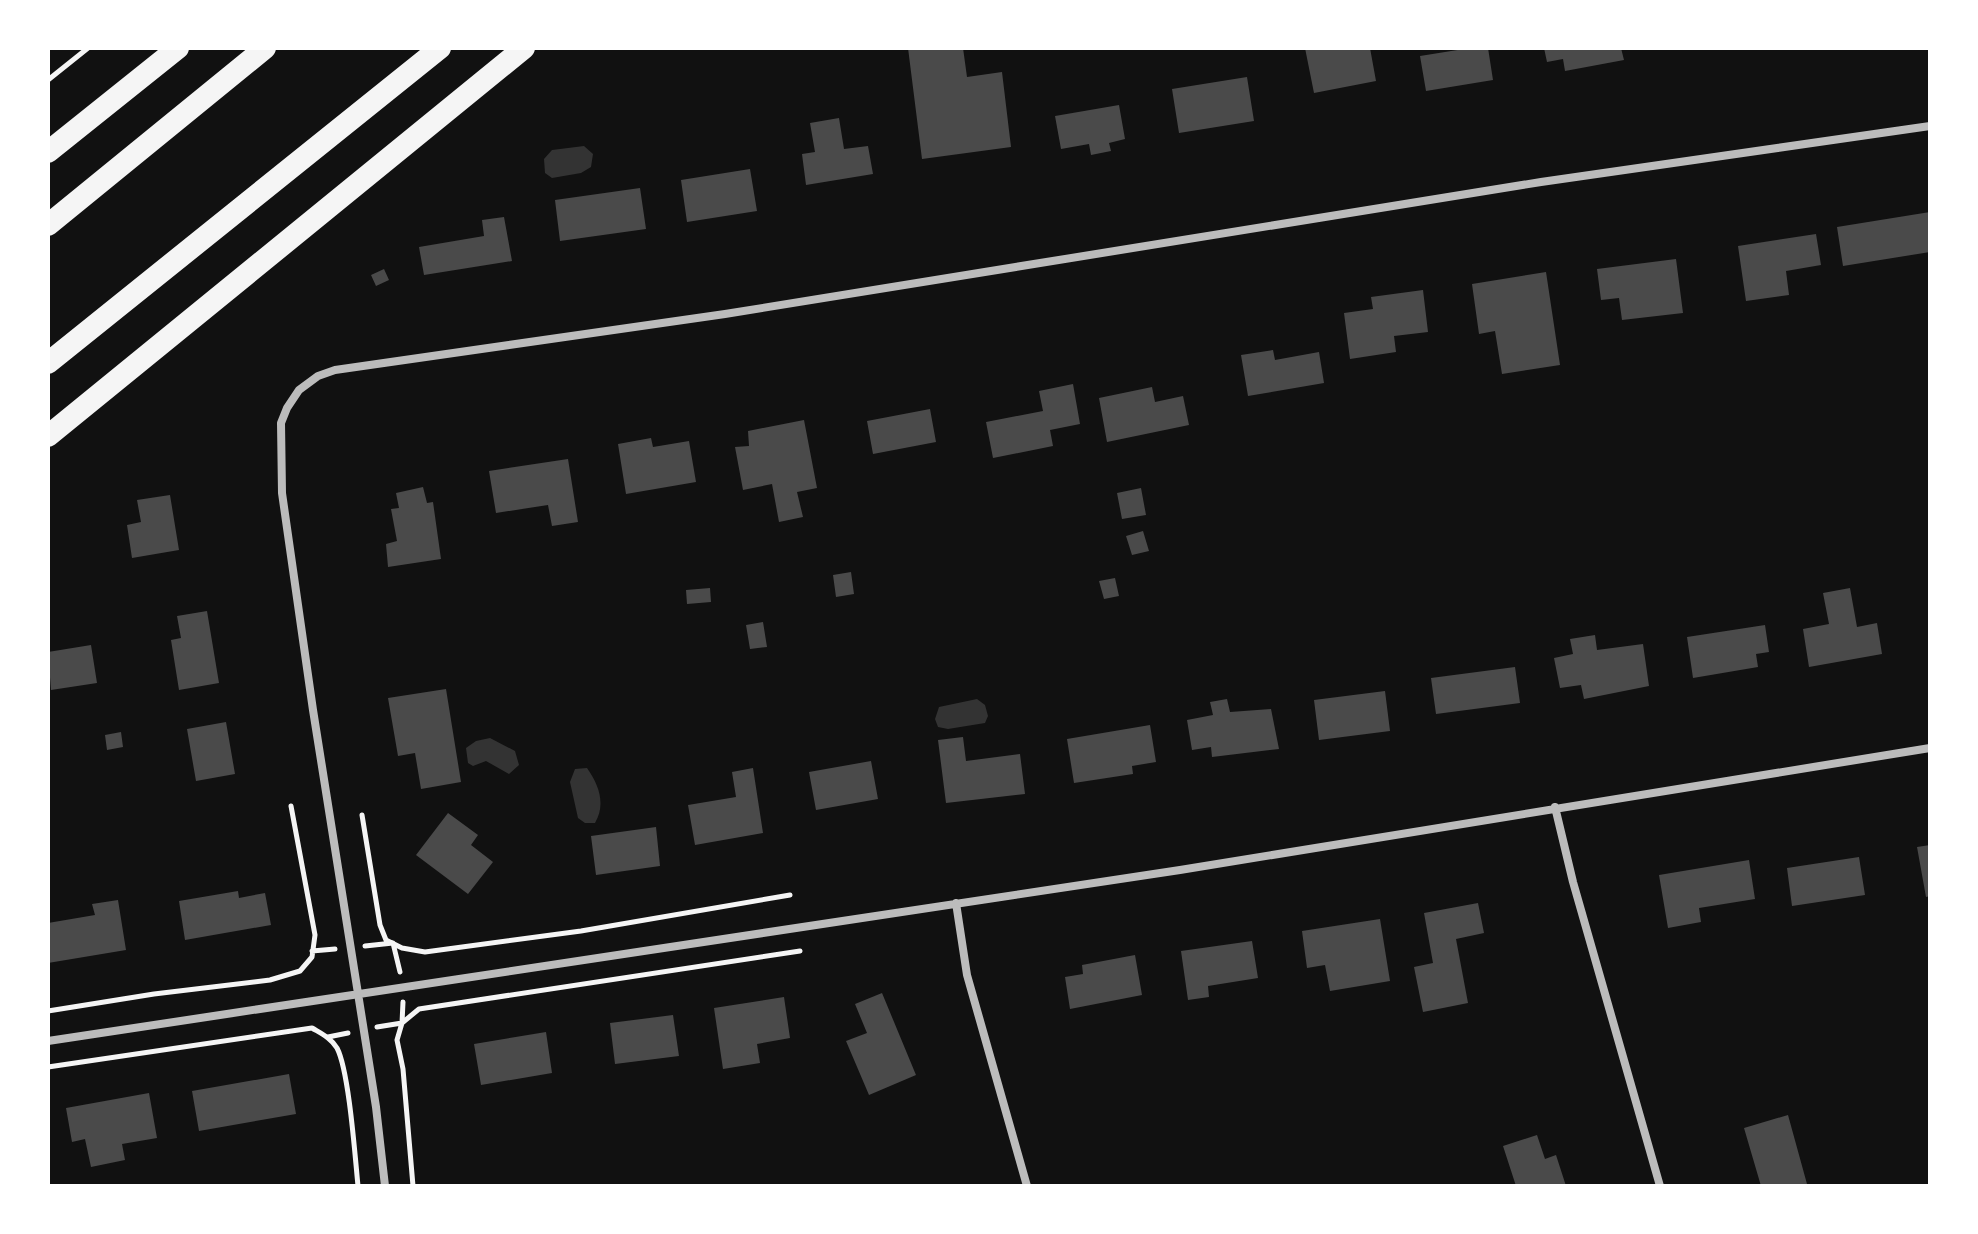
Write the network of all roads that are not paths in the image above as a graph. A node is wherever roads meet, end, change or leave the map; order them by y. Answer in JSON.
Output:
{"nodes":[{"id":1,"x":178,"y":48,"type":"edge"},
{"id":2,"x":265,"y":48,"type":"edge"},
{"id":3,"x":440,"y":48,"type":"edge"},
{"id":4,"x":524,"y":48,"type":"edge"},
{"id":5,"x":1930,"y":126,"type":"edge"},
{"id":6,"x":48,"y":152,"type":"edge"},
{"id":7,"x":48,"y":225,"type":"edge"},
{"id":8,"x":48,"y":363,"type":"edge"},
{"id":9,"x":48,"y":436,"type":"edge"},
{"id":10,"x":1930,"y":748,"type":"edge"},
{"id":11,"x":1555,"y":807,"type":"junction"},
{"id":12,"x":956,"y":903,"type":"junction"},
{"id":13,"x":357,"y":993,"type":"junction"},
{"id":14,"x":48,"y":1041,"type":"edge"},
{"id":15,"x":385,"y":1186,"type":"edge"},
{"id":16,"x":1027,"y":1186,"type":"edge"},
{"id":17,"x":1660,"y":1186,"type":"edge"}],
"edges":[{"from":1,"to":6,"type":"highway"},
{"from":2,"to":7,"type":"highway"},
{"from":3,"to":8,"type":"highway"},
{"from":4,"to":9,"type":"highway"},
{"from":5,"to":13,"type":"street"},
{"from":10,"to":11,"type":"street"},
{"from":11,"to":12,"type":"street"},
{"from":11,"to":17,"type":"street"},
{"from":12,"to":13,"type":"street"},
{"from":12,"to":16,"type":"street"},
{"from":13,"to":14,"type":"street"},
{"from":13,"to":15,"type":"street"}]}
